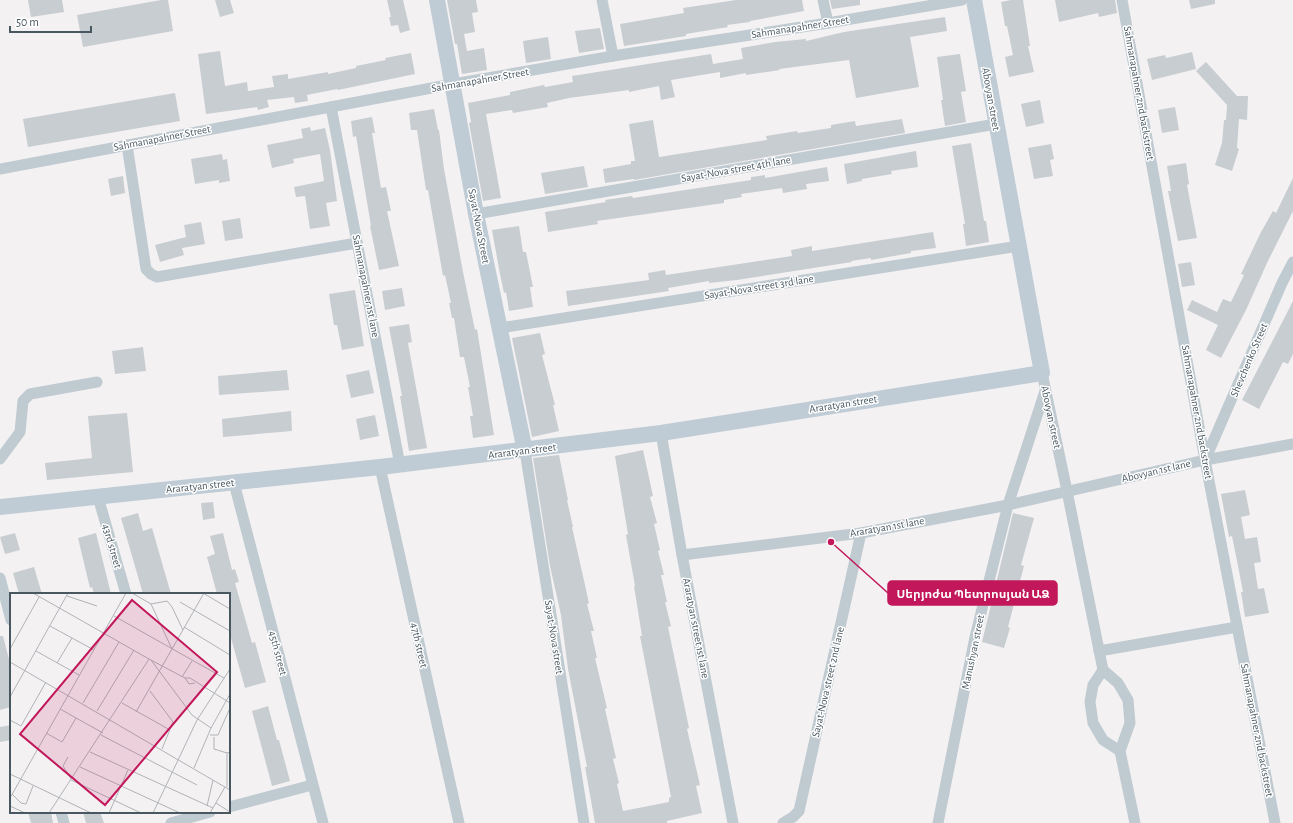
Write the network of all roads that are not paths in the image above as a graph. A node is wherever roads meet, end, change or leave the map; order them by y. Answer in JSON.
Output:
{"nodes":[{"id":1,"x":437,"y":0,"type":"edge"},
{"id":2,"x":602,"y":0,"type":"edge"},
{"id":3,"x":823,"y":0,"type":"edge"},
{"id":4,"x":962,"y":0,"type":"edge"},
{"id":5,"x":974,"y":0,"type":"edge"},
{"id":6,"x":1122,"y":0,"type":"edge"},
{"id":7,"x":828,"y":23,"type":"junction"},
{"id":8,"x":613,"y":56,"type":"junction"},
{"id":9,"x":452,"y":84,"type":"junction"},
{"id":10,"x":331,"y":107,"type":"junction"},
{"id":11,"x":996,"y":124,"type":"junction"},
{"id":12,"x":127,"y":145,"type":"junction"},
{"id":13,"x":0,"y":168,"type":"edge"},
{"id":14,"x":476,"y":214,"type":"junction"},
{"id":15,"x":357,"y":243,"type":"junction"},
{"id":16,"x":1019,"y":246,"type":"junction"},
{"id":17,"x":1293,"y":262,"type":"edge"},
{"id":18,"x":500,"y":328,"type":"junction"},
{"id":19,"x":1042,"y":373,"type":"junction"},
{"id":20,"x":97,"y":382,"type":"dead end"},
{"id":21,"x":1045,"y":391,"type":"junction"},
{"id":22,"x":661,"y":433,"type":"junction"},
{"id":23,"x":1293,"y":444,"type":"edge"},
{"id":24,"x":524,"y":451,"type":"junction"},
{"id":25,"x":0,"y":460,"type":"edge"},
{"id":26,"x":1205,"y":460,"type":"junction"},
{"id":27,"x":400,"y":465,"type":"junction"},
{"id":28,"x":380,"y":467,"type":"junction"},
{"id":29,"x":234,"y":483,"type":"junction"},
{"id":30,"x":1067,"y":491,"type":"junction"},
{"id":31,"x":98,"y":497,"type":"junction"},
{"id":32,"x":1008,"y":505,"type":"junction"},
{"id":33,"x":0,"y":507,"type":"edge"},
{"id":34,"x":861,"y":533,"type":"junction"},
{"id":35,"x":682,"y":555,"type":"junction"},
{"id":36,"x":0,"y":578,"type":"edge"},
{"id":37,"x":126,"y":593,"type":"edge"},
{"id":38,"x":10,"y":616,"type":"edge"},
{"id":39,"x":1237,"y":627,"type":"junction"},
{"id":40,"x":1099,"y":651,"type":"junction"},
{"id":41,"x":1103,"y":670,"type":"junction"},
{"id":42,"x":1120,"y":751,"type":"junction"},
{"id":43,"x":312,"y":785,"type":"junction"},
{"id":44,"x":230,"y":807,"type":"edge"},
{"id":45,"x":61,"y":813,"type":"edge"},
{"id":46,"x":206,"y":813,"type":"edge"},
{"id":47,"x":189,"y":818,"type":"edge"},
{"id":48,"x":64,"y":823,"type":"edge"},
{"id":49,"x":171,"y":823,"type":"edge"},
{"id":50,"x":323,"y":823,"type":"edge"},
{"id":51,"x":459,"y":823,"type":"edge"},
{"id":52,"x":584,"y":823,"type":"edge"},
{"id":53,"x":733,"y":823,"type":"edge"},
{"id":54,"x":783,"y":823,"type":"edge"},
{"id":55,"x":938,"y":823,"type":"edge"},
{"id":56,"x":1135,"y":823,"type":"edge"},
{"id":57,"x":1276,"y":823,"type":"edge"}],
"edges":[{"from":1,"to":9,"type":"main road","name":"Sayat-Nova Street"},
{"from":2,"to":8,"type":"street"},
{"from":3,"to":7,"type":"street"},
{"from":4,"to":7,"type":"street","name":"Sahmanapahner Street"},
{"from":5,"to":11,"type":"main road","name":"Abovyan street"},
{"from":6,"to":26,"type":"street","name":"Sahmanapahner 2nd backstreet"},
{"from":7,"to":8,"type":"street","name":"Sahmanapahner Street"},
{"from":8,"to":9,"type":"street","name":"Sahmanapahner Street"},
{"from":9,"to":10,"type":"street","name":"Sahmanapahner Street"},
{"from":9,"to":14,"type":"main road","name":"Sayat-Nova Street"},
{"from":10,"to":12,"type":"street","name":"Sahmanapahner Street"},
{"from":10,"to":15,"type":"street","name":"Sahmanapahner 1st lane"},
{"from":11,"to":14,"type":"street","name":"Sayat-Nova street 4th lane"},
{"from":11,"to":16,"type":"main road","name":"Abovyan street"},
{"from":12,"to":13,"type":"street","name":"Sahmanapahner Street"},
{"from":12,"to":15,"type":"street"},
{"from":14,"to":18,"type":"main road","name":"Sayat-Nova Street"},
{"from":15,"to":27,"type":"street","name":"Sahmanapahner 1st lane"},
{"from":16,"to":18,"type":"street","name":"Sayat-Nova street 3rd lane"},
{"from":16,"to":19,"type":"main road","name":"Abovyan street"},
{"from":17,"to":26,"type":"street","name":"Shevchenko Street"},
{"from":18,"to":24,"type":"main road","name":"Sayat-Nova Street"},
{"from":19,"to":21,"type":"street","name":"Abovyan street"},
{"from":19,"to":22,"type":"main road","name":"Araratyan street"},
{"from":20,"to":25,"type":"street"},
{"from":21,"to":30,"type":"street","name":"Abovyan street"},
{"from":21,"to":32,"type":"street","name":"Manushyan street"},
{"from":22,"to":24,"type":"main road","name":"Araratyan street"},
{"from":22,"to":35,"type":"street","name":"Araratyan street 1st lane"},
{"from":23,"to":26,"type":"street","name":"Abovyan 1st lane"},
{"from":24,"to":27,"type":"main road","name":"Araratyan street"},
{"from":24,"to":52,"type":"street","name":"Sayat-Nova street"},
{"from":26,"to":30,"type":"street","name":"Abovyan 1st lane"},
{"from":26,"to":39,"type":"street","name":"Sahmanapahner 2nd backstreet"},
{"from":27,"to":28,"type":"main road","name":"Araratyan street"},
{"from":28,"to":29,"type":"main road","name":"Araratyan street"},
{"from":28,"to":51,"type":"street","name":"47th street"},
{"from":29,"to":31,"type":"main road","name":"Araratyan street"},
{"from":29,"to":43,"type":"street","name":"45th street"},
{"from":30,"to":32,"type":"street","name":"Araratyan 1st lane"},
{"from":30,"to":40,"type":"street","name":"Abovyan street"},
{"from":31,"to":33,"type":"main road","name":"Araratyan street"},
{"from":31,"to":37,"type":"street","name":"43rd street"},
{"from":32,"to":34,"type":"street","name":"Araratyan 1st lane"},
{"from":32,"to":55,"type":"street","name":"Manushyan street"},
{"from":34,"to":35,"type":"street","name":"Araratyan 1st lane"},
{"from":34,"to":54,"type":"street","name":"Sayat-Nova street 2nd lane"},
{"from":35,"to":53,"type":"street","name":"Araratyan street 1st lane"},
{"from":36,"to":38,"type":"street"},
{"from":39,"to":40,"type":"street"},
{"from":39,"to":57,"type":"street","name":"Sahmanapahner 2nd backstreet"},
{"from":40,"to":41,"type":"street","name":"Abovyan street"},
{"from":41,"to":42,"type":"street"},
{"from":41,"to":42,"type":"street"},
{"from":42,"to":56,"type":"street"},
{"from":43,"to":44,"type":"street"},
{"from":43,"to":50,"type":"street","name":"45th street"},
{"from":45,"to":48,"type":"street"},
{"from":46,"to":47,"type":"street"},
{"from":47,"to":49,"type":"street"}]}
